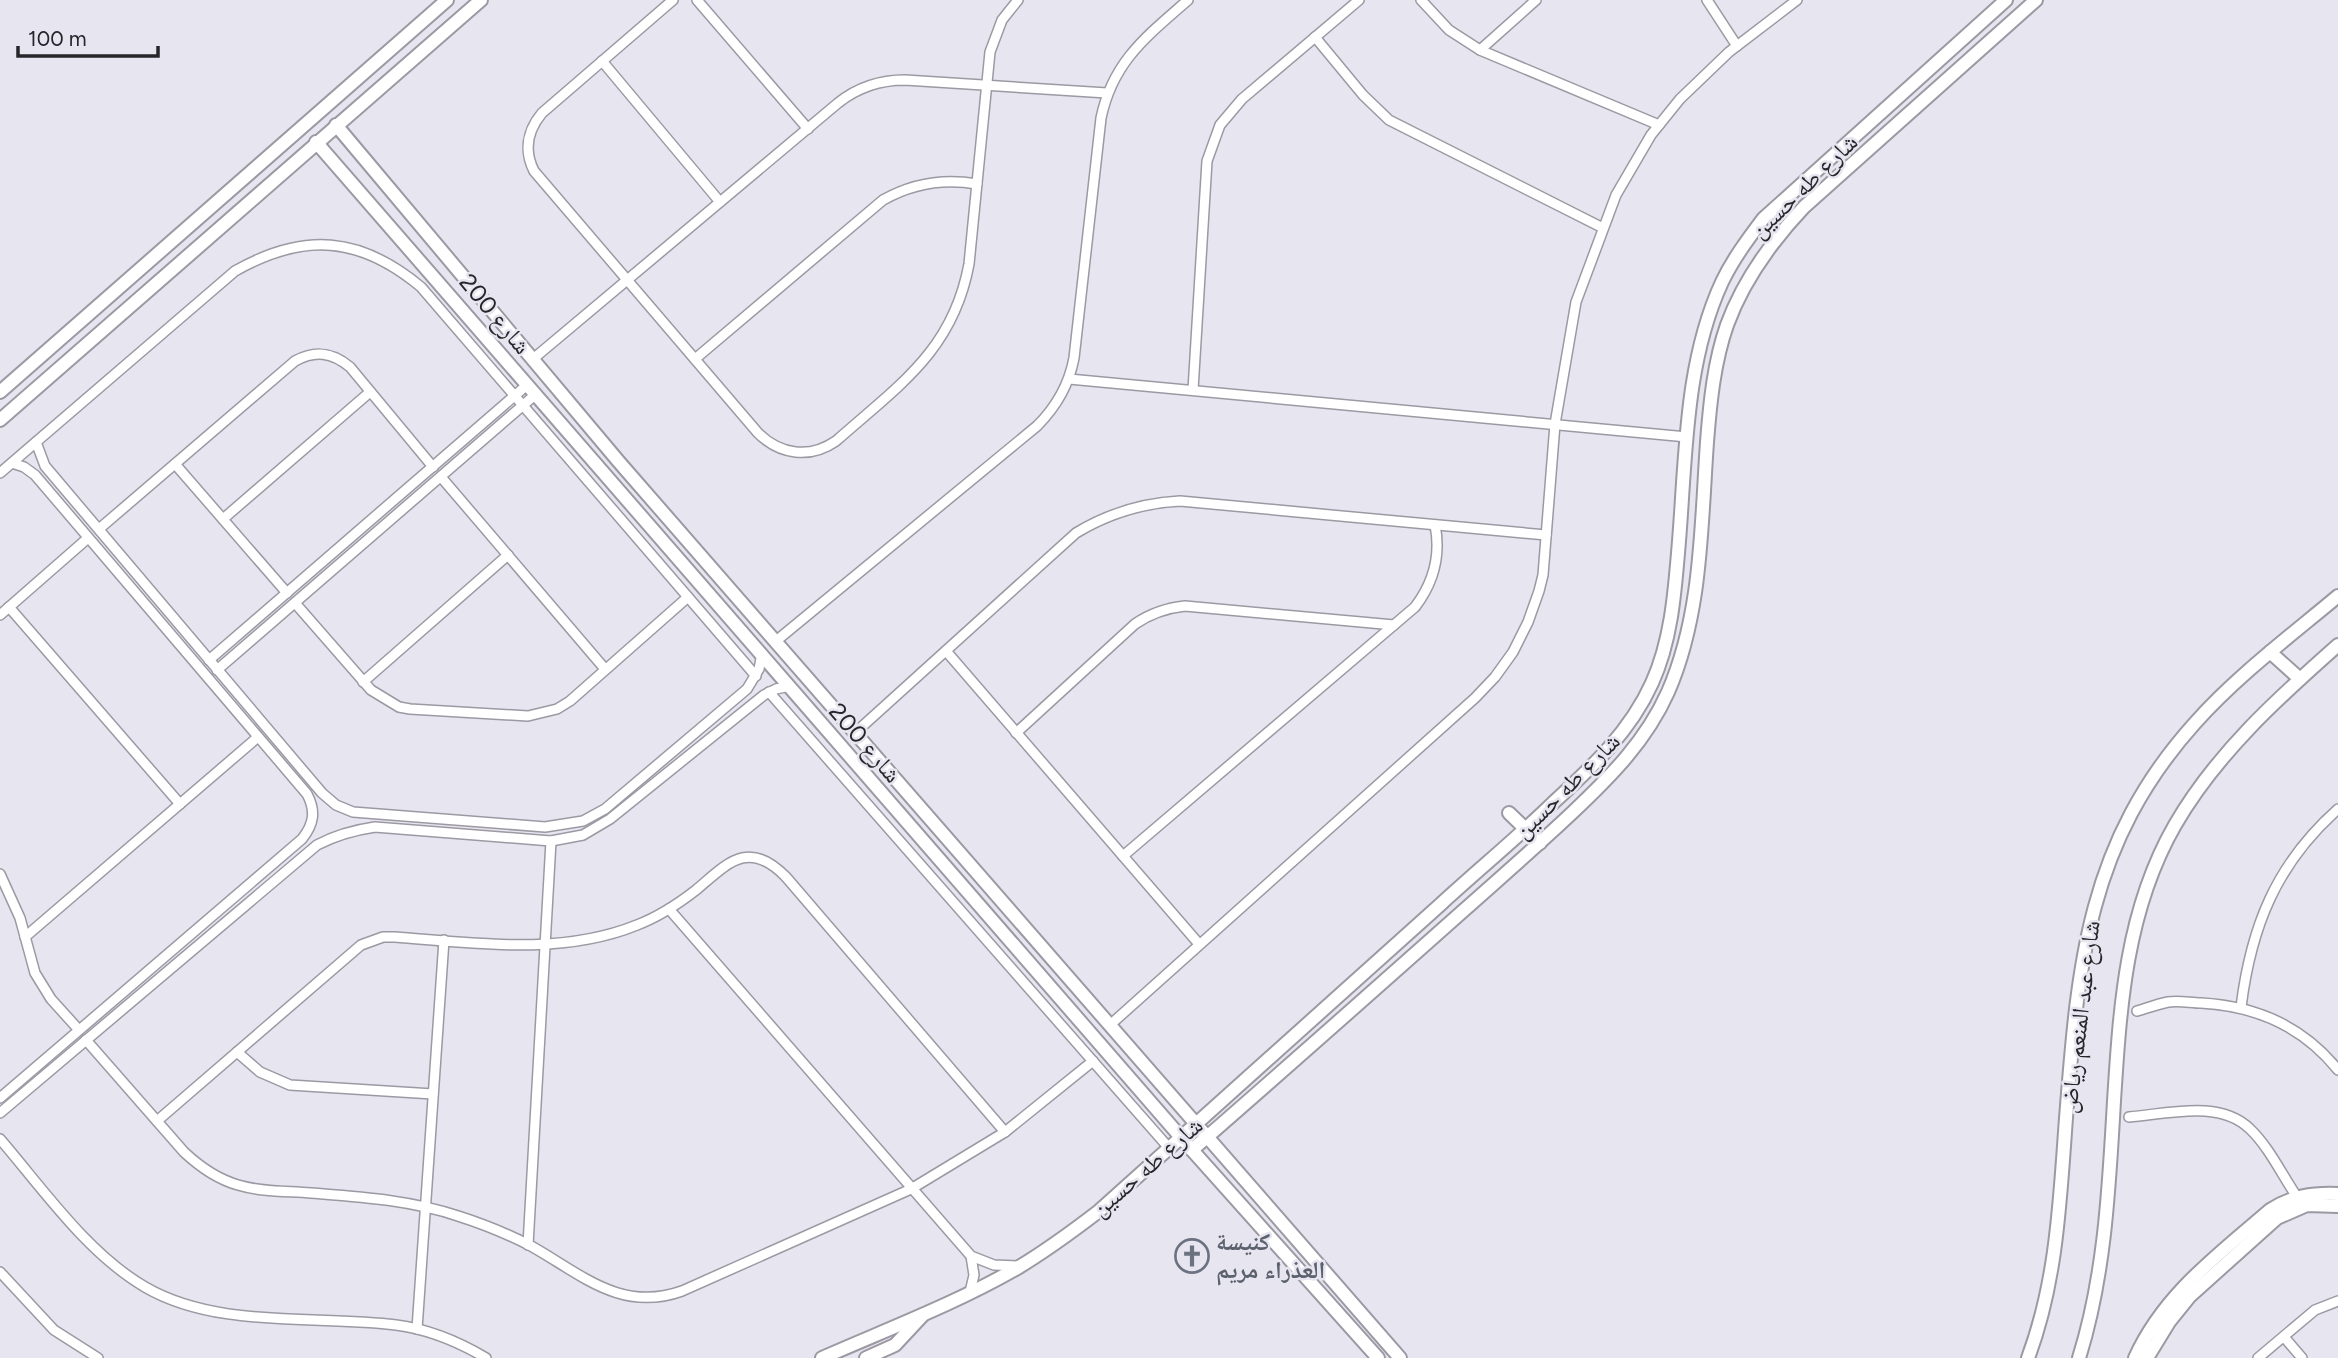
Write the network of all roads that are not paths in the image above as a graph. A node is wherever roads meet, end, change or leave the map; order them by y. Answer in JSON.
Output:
{"nodes":[{"id":1,"x":447,"y":0,"type":"edge"},
{"id":2,"x":481,"y":0,"type":"edge"},
{"id":3,"x":673,"y":0,"type":"edge"},
{"id":4,"x":697,"y":0,"type":"edge"},
{"id":5,"x":1018,"y":0,"type":"edge"},
{"id":6,"x":1188,"y":0,"type":"edge"},
{"id":7,"x":1359,"y":0,"type":"edge"},
{"id":8,"x":1420,"y":0,"type":"edge"},
{"id":9,"x":1536,"y":0,"type":"edge"},
{"id":10,"x":1707,"y":0,"type":"edge"},
{"id":11,"x":1797,"y":0,"type":"edge"},
{"id":12,"x":2036,"y":0,"type":"edge"},
{"id":13,"x":2001,"y":2,"type":"edge"},
{"id":14,"x":2017,"y":17,"type":"junction"},
{"id":15,"x":1315,"y":37,"type":"junction"},
{"id":16,"x":1737,"y":46,"type":"junction"},
{"id":17,"x":1479,"y":50,"type":"junction"},
{"id":18,"x":602,"y":61,"type":"junction"},
{"id":19,"x":986,"y":86,"type":"junction"},
{"id":20,"x":1107,"y":93,"type":"junction"},
{"id":21,"x":335,"y":125,"type":"junction"},
{"id":22,"x":1659,"y":125,"type":"junction"},
{"id":23,"x":807,"y":129,"type":"junction"},
{"id":24,"x":316,"y":142,"type":"junction"},
{"id":25,"x":977,"y":184,"type":"junction"},
{"id":26,"x":720,"y":202,"type":"junction"},
{"id":27,"x":1603,"y":229,"type":"junction"},
{"id":28,"x":627,"y":280,"type":"junction"},
{"id":29,"x":533,"y":359,"type":"junction"},
{"id":30,"x":695,"y":359,"type":"junction"},
{"id":31,"x":1069,"y":379,"type":"junction"},
{"id":32,"x":531,"y":389,"type":"junction"},
{"id":33,"x":1193,"y":390,"type":"junction"},
{"id":34,"x":0,"y":391,"type":"edge"},
{"id":35,"x":370,"y":392,"type":"junction"},
{"id":36,"x":515,"y":396,"type":"junction"},
{"id":37,"x":523,"y":406,"type":"junction"},
{"id":38,"x":0,"y":420,"type":"edge"},
{"id":39,"x":1555,"y":424,"type":"junction"},
{"id":40,"x":1687,"y":437,"type":"junction"},
{"id":41,"x":36,"y":442,"type":"junction"},
{"id":42,"x":12,"y":463,"type":"junction"},
{"id":43,"x":175,"y":464,"type":"junction"},
{"id":44,"x":433,"y":467,"type":"junction"},
{"id":45,"x":0,"y":473,"type":"edge"},
{"id":46,"x":441,"y":477,"type":"junction"},
{"id":47,"x":223,"y":519,"type":"junction"},
{"id":48,"x":1435,"y":525,"type":"junction"},
{"id":49,"x":99,"y":529,"type":"junction"},
{"id":50,"x":1546,"y":535,"type":"junction"},
{"id":51,"x":88,"y":538,"type":"junction"},
{"id":52,"x":508,"y":555,"type":"junction"},
{"id":53,"x":287,"y":593,"type":"junction"},
{"id":54,"x":2338,"y":596,"type":"edge"},
{"id":55,"x":688,"y":597,"type":"junction"},
{"id":56,"x":295,"y":603,"type":"junction"},
{"id":57,"x":9,"y":607,"type":"junction"},
{"id":58,"x":0,"y":615,"type":"edge"},
{"id":59,"x":1394,"y":625,"type":"junction"},
{"id":60,"x":776,"y":641,"type":"junction"},
{"id":61,"x":2338,"y":645,"type":"edge"},
{"id":62,"x":946,"y":651,"type":"junction"},
{"id":63,"x":2270,"y":652,"type":"junction"},
{"id":64,"x":762,"y":653,"type":"junction"},
{"id":65,"x":209,"y":660,"type":"junction"},
{"id":66,"x":605,"y":669,"type":"junction"},
{"id":67,"x":217,"y":670,"type":"junction"},
{"id":68,"x":756,"y":676,"type":"junction"},
{"id":69,"x":2300,"y":679,"type":"junction"},
{"id":70,"x":363,"y":682,"type":"junction"},
{"id":71,"x":790,"y":686,"type":"junction"},
{"id":72,"x":769,"y":692,"type":"junction"},
{"id":73,"x":856,"y":732,"type":"junction"},
{"id":74,"x":1016,"y":733,"type":"junction"},
{"id":75,"x":258,"y":737,"type":"junction"},
{"id":76,"x":180,"y":804,"type":"junction"},
{"id":77,"x":2338,"y":809,"type":"edge"},
{"id":78,"x":1509,"y":813,"type":"dead end"},
{"id":79,"x":1526,"y":829,"type":"junction"},
{"id":80,"x":551,"y":841,"type":"junction"},
{"id":81,"x":1541,"y":843,"type":"junction"},
{"id":82,"x":1123,"y":856,"type":"junction"},
{"id":83,"x":0,"y":874,"type":"edge"},
{"id":84,"x":669,"y":909,"type":"junction"},
{"id":85,"x":25,"y":937,"type":"junction"},
{"id":86,"x":444,"y":940,"type":"junction"},
{"id":87,"x":545,"y":944,"type":"junction"},
{"id":88,"x":1199,"y":944,"type":"junction"},
{"id":89,"x":2241,"y":1007,"type":"junction"},
{"id":90,"x":2137,"y":1011,"type":"dead end"},
{"id":91,"x":1110,"y":1025,"type":"junction"},
{"id":92,"x":79,"y":1030,"type":"junction"},
{"id":93,"x":86,"y":1040,"type":"junction"},
{"id":94,"x":237,"y":1052,"type":"junction"},
{"id":95,"x":1093,"y":1061,"type":"junction"},
{"id":96,"x":2338,"y":1070,"type":"edge"},
{"id":97,"x":433,"y":1094,"type":"junction"},
{"id":98,"x":0,"y":1098,"type":"edge"},
{"id":99,"x":0,"y":1113,"type":"edge"},
{"id":100,"x":2129,"y":1117,"type":"dead end"},
{"id":101,"x":157,"y":1121,"type":"junction"},
{"id":102,"x":1196,"y":1124,"type":"junction"},
{"id":103,"x":1005,"y":1132,"type":"junction"},
{"id":104,"x":1208,"y":1137,"type":"junction"},
{"id":105,"x":1181,"y":1138,"type":"junction"},
{"id":106,"x":0,"y":1139,"type":"edge"},
{"id":107,"x":1169,"y":1148,"type":"junction"},
{"id":108,"x":1192,"y":1150,"type":"junction"},
{"id":109,"x":911,"y":1189,"type":"junction"},
{"id":110,"x":2338,"y":1194,"type":"edge"},
{"id":111,"x":2297,"y":1197,"type":"junction"},
{"id":112,"x":425,"y":1206,"type":"junction"},
{"id":113,"x":2338,"y":1206,"type":"edge"},
{"id":114,"x":528,"y":1245,"type":"junction"},
{"id":115,"x":971,"y":1256,"type":"junction"},
{"id":116,"x":1020,"y":1266,"type":"junction"},
{"id":117,"x":0,"y":1272,"type":"edge"},
{"id":118,"x":970,"y":1292,"type":"junction"},
{"id":119,"x":2338,"y":1301,"type":"edge"},
{"id":120,"x":926,"y":1312,"type":"junction"},
{"id":121,"x":417,"y":1329,"type":"junction"},
{"id":122,"x":2284,"y":1337,"type":"junction"},
{"id":123,"x":98,"y":1358,"type":"edge"},
{"id":124,"x":486,"y":1358,"type":"edge"},
{"id":125,"x":822,"y":1358,"type":"edge"},
{"id":126,"x":866,"y":1358,"type":"edge"},
{"id":127,"x":1378,"y":1358,"type":"edge"},
{"id":128,"x":1400,"y":1358,"type":"edge"},
{"id":129,"x":2028,"y":1358,"type":"edge"},
{"id":130,"x":2079,"y":1358,"type":"edge"},
{"id":131,"x":2135,"y":1358,"type":"edge"},
{"id":132,"x":2147,"y":1358,"type":"edge"},
{"id":133,"x":2258,"y":1358,"type":"edge"},
{"id":134,"x":2302,"y":1358,"type":"edge"}],
"edges":[{"from":1,"to":34,"type":"street"},
{"from":2,"to":21,"type":"street"},
{"from":3,"to":18,"type":"street"},
{"from":4,"to":23,"type":"street"},
{"from":5,"to":19,"type":"street"},
{"from":6,"to":20,"type":"street"},
{"from":7,"to":15,"type":"street"},
{"from":8,"to":17,"type":"street"},
{"from":9,"to":17,"type":"street"},
{"from":10,"to":16,"type":"street"},
{"from":11,"to":16,"type":"street"},
{"from":12,"to":14,"type":"street","name":"شارع طه حسين"},
{"from":13,"to":14,"type":"street"},
{"from":13,"to":40,"type":"street","name":"شارع طه حسين"},
{"from":14,"to":81,"type":"street","name":"شارع طه حسين"},
{"from":15,"to":27,"type":"street"},
{"from":15,"to":33,"type":"street"},
{"from":16,"to":22,"type":"street"},
{"from":17,"to":22,"type":"street"},
{"from":18,"to":26,"type":"street"},
{"from":18,"to":28,"type":"street"},
{"from":19,"to":20,"type":"street"},
{"from":19,"to":23,"type":"street"},
{"from":19,"to":25,"type":"street"},
{"from":20,"to":31,"type":"street"},
{"from":21,"to":24,"type":"street"},
{"from":21,"to":29,"type":"street","name":"شارع 200"},
{"from":22,"to":27,"type":"street"},
{"from":23,"to":26,"type":"street"},
{"from":24,"to":32,"type":"street","name":"شارع 200"},
{"from":24,"to":38,"type":"street"},
{"from":25,"to":30,"type":"street"},
{"from":25,"to":30,"type":"street"},
{"from":26,"to":28,"type":"street"},
{"from":27,"to":39,"type":"street"},
{"from":28,"to":29,"type":"street"},
{"from":28,"to":30,"type":"street"},
{"from":29,"to":60,"type":"street","name":"شارع 200"},
{"from":31,"to":33,"type":"street"},
{"from":31,"to":60,"type":"street"},
{"from":32,"to":36,"type":"street"},
{"from":32,"to":37,"type":"street"},
{"from":32,"to":64,"type":"street","name":"شارع 200"},
{"from":33,"to":39,"type":"street"},
{"from":35,"to":43,"type":"street"},
{"from":35,"to":44,"type":"street"},
{"from":35,"to":47,"type":"street"},
{"from":36,"to":37,"type":"street"},
{"from":36,"to":41,"type":"street"},
{"from":36,"to":44,"type":"street"},
{"from":37,"to":46,"type":"street"},
{"from":37,"to":55,"type":"street"},
{"from":39,"to":40,"type":"street"},
{"from":39,"to":50,"type":"street"},
{"from":40,"to":79,"type":"street","name":"شارع طه حسين"},
{"from":41,"to":42,"type":"street"},
{"from":41,"to":49,"type":"street"},
{"from":42,"to":45,"type":"street"},
{"from":42,"to":51,"type":"street"},
{"from":43,"to":47,"type":"street"},
{"from":43,"to":49,"type":"street"},
{"from":44,"to":53,"type":"street"},
{"from":46,"to":52,"type":"street"},
{"from":46,"to":56,"type":"street"},
{"from":47,"to":53,"type":"street"},
{"from":48,"to":50,"type":"street"},
{"from":48,"to":59,"type":"street"},
{"from":48,"to":62,"type":"street"},
{"from":49,"to":65,"type":"street"},
{"from":50,"to":88,"type":"street"},
{"from":51,"to":57,"type":"street"},
{"from":51,"to":75,"type":"street"},
{"from":52,"to":66,"type":"street"},
{"from":52,"to":70,"type":"street"},
{"from":53,"to":65,"type":"street"},
{"from":54,"to":63,"type":"street","name":"شارع عبد المنعم رياض"},
{"from":55,"to":66,"type":"street"},
{"from":55,"to":68,"type":"street"},
{"from":56,"to":67,"type":"street"},
{"from":56,"to":70,"type":"street"},
{"from":57,"to":58,"type":"street"},
{"from":57,"to":76,"type":"street"},
{"from":59,"to":74,"type":"street"},
{"from":59,"to":82,"type":"street"},
{"from":60,"to":73,"type":"street","name":"شارع 200"},
{"from":61,"to":69,"type":"street","name":"شارع عبد المنعم رياض"},
{"from":62,"to":73,"type":"street"},
{"from":62,"to":74,"type":"street"},
{"from":63,"to":69,"type":"street"},
{"from":63,"to":129,"type":"street","name":"شارع عبد المنعم رياض"},
{"from":64,"to":68,"type":"street"},
{"from":64,"to":71,"type":"street","name":"شارع 200"},
{"from":65,"to":67,"type":"street"},
{"from":66,"to":70,"type":"street"},
{"from":67,"to":68,"type":"street"},
{"from":69,"to":130,"type":"street","name":"شارع عبد المنعم رياض"},
{"from":71,"to":72,"type":"street"},
{"from":71,"to":105,"type":"street","name":"شارع 200"},
{"from":72,"to":80,"type":"street"},
{"from":72,"to":95,"type":"street"},
{"from":73,"to":91,"type":"street","name":"شارع 200"},
{"from":74,"to":82,"type":"street"},
{"from":75,"to":76,"type":"street"},
{"from":75,"to":92,"type":"street"},
{"from":76,"to":85,"type":"street"},
{"from":77,"to":89,"type":"street"},
{"from":78,"to":79,"type":"street"},
{"from":79,"to":81,"type":"street"},
{"from":79,"to":102,"type":"street","name":"شارع طه حسين"},
{"from":80,"to":87,"type":"street"},
{"from":80,"to":93,"type":"street"},
{"from":81,"to":104,"type":"street","name":"شارع طه حسين"},
{"from":82,"to":88,"type":"street"},
{"from":83,"to":85,"type":"street"},
{"from":84,"to":87,"type":"street"},
{"from":84,"to":103,"type":"street"},
{"from":84,"to":109,"type":"street"},
{"from":85,"to":92,"type":"street"},
{"from":86,"to":87,"type":"street"},
{"from":86,"to":94,"type":"street"},
{"from":86,"to":97,"type":"street"},
{"from":87,"to":114,"type":"street"},
{"from":88,"to":91,"type":"street"},
{"from":89,"to":90,"type":"street"},
{"from":89,"to":96,"type":"street"},
{"from":91,"to":102,"type":"street","name":"شارع 200"},
{"from":92,"to":98,"type":"street"},
{"from":93,"to":99,"type":"street"},
{"from":93,"to":101,"type":"street"},
{"from":94,"to":97,"type":"street"},
{"from":94,"to":101,"type":"street"},
{"from":95,"to":103,"type":"street"},
{"from":95,"to":107,"type":"street"},
{"from":97,"to":112,"type":"street"},
{"from":100,"to":111,"type":"street"},
{"from":101,"to":112,"type":"street"},
{"from":102,"to":104,"type":"street","name":"شارع 200"},
{"from":102,"to":105,"type":"street","name":"شارع طه حسين"},
{"from":103,"to":109,"type":"street"},
{"from":104,"to":108,"type":"street","name":"شارع طه حسين"},
{"from":104,"to":128,"type":"street","name":"شارع 200"},
{"from":105,"to":107,"type":"street","name":"شارع طه حسين"},
{"from":105,"to":108,"type":"street","name":"شارع 200"},
{"from":106,"to":121,"type":"street"},
{"from":107,"to":116,"type":"street","name":"شارع طه حسين"},
{"from":108,"to":127,"type":"street","name":"شارع 200"},
{"from":109,"to":114,"type":"street"},
{"from":109,"to":115,"type":"street"},
{"from":110,"to":111,"type":"street"},
{"from":111,"to":131,"type":"street"},
{"from":112,"to":114,"type":"street"},
{"from":112,"to":121,"type":"street"},
{"from":113,"to":132,"type":"street"},
{"from":115,"to":116,"type":"street"},
{"from":115,"to":118,"type":"street"},
{"from":116,"to":118,"type":"street","name":"شارع طه حسين"},
{"from":117,"to":123,"type":"street"},
{"from":118,"to":120,"type":"street","name":"شارع طه حسين"},
{"from":119,"to":122,"type":"street"},
{"from":120,"to":125,"type":"street","name":"شارع طه حسين"},
{"from":120,"to":126,"type":"street"},
{"from":121,"to":124,"type":"street"},
{"from":122,"to":133,"type":"street"},
{"from":122,"to":134,"type":"street"}]}
